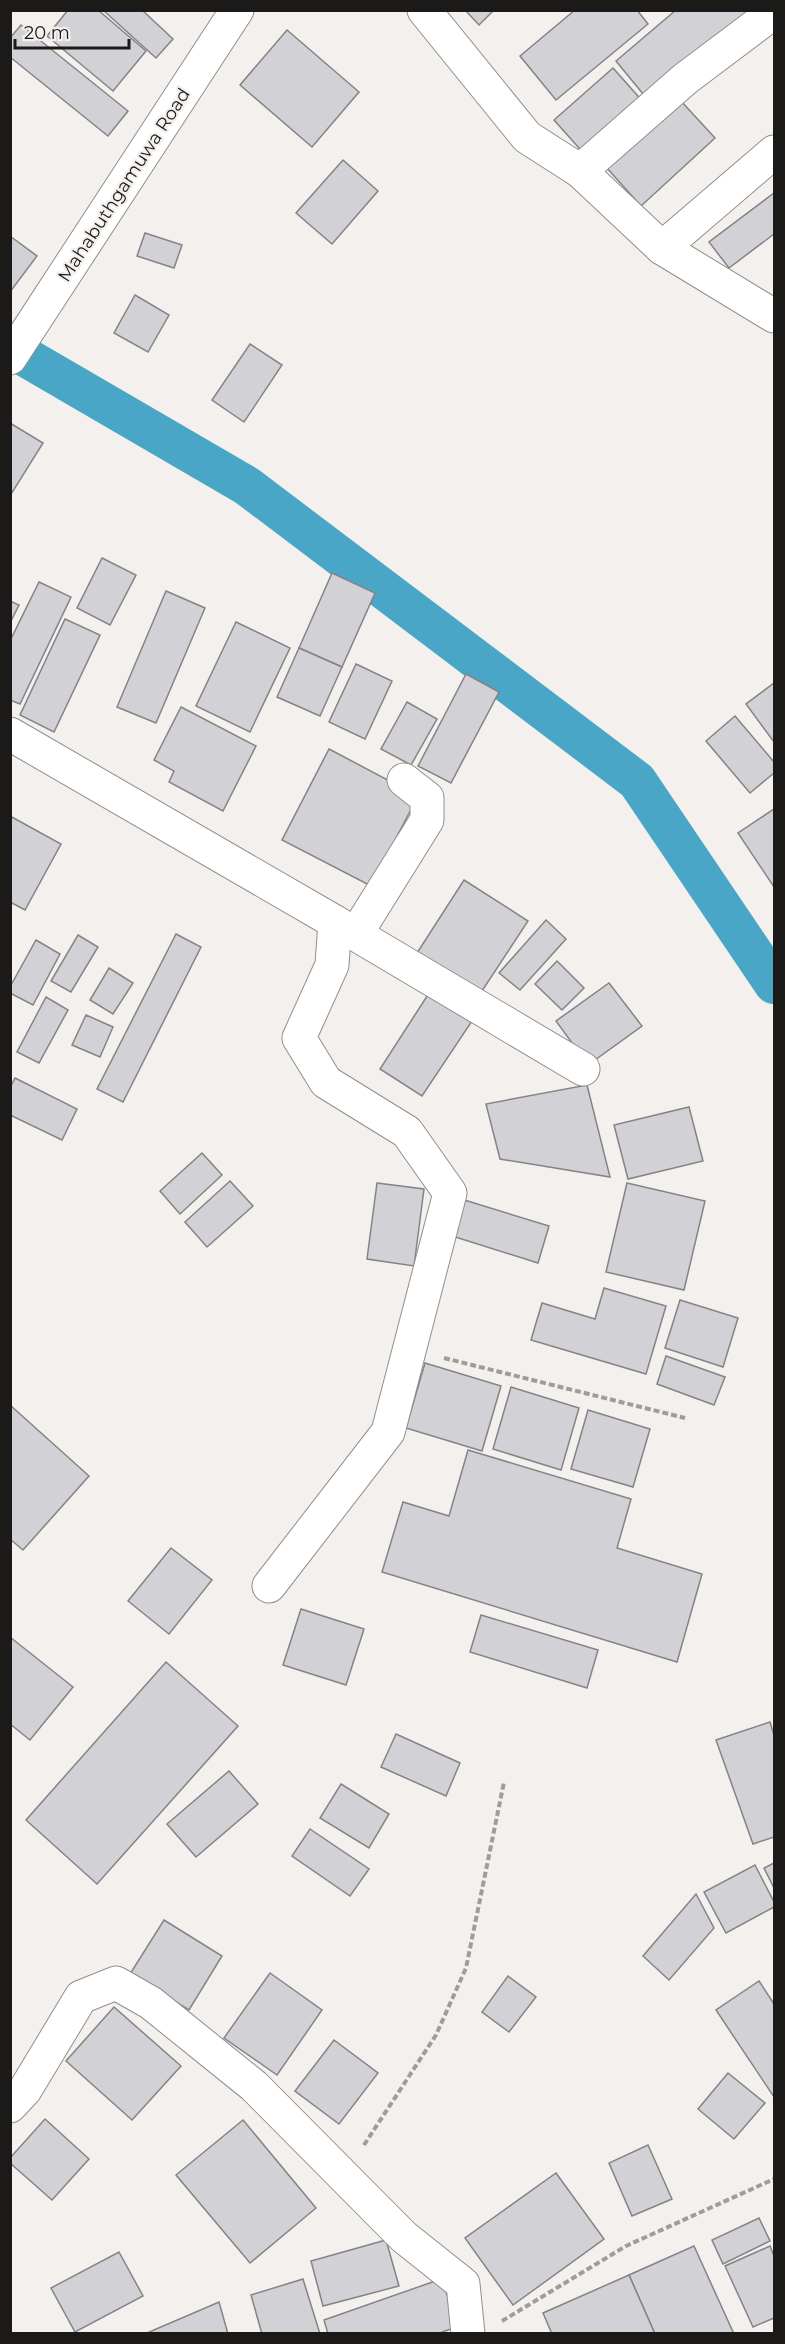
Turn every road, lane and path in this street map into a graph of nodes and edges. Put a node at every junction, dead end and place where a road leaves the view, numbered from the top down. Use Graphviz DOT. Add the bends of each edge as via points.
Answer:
graph roads {
  1 [pos="237,10"];
  2 [pos="424,10"];
  3 [pos="774,12"];
  4 [pos="774,152"];
  5 [pos="580,171"];
  6 [pos="662,248"];
  7 [pos="774,316"];
  8 [pos="10,358"];
  9 [pos="10,735"];
  10 [pos="404,780"];
  11 [pos="345,928"];
  12 [pos="583,1069"];
  13 [pos="408,1349"];
  14 [pos="685,1418"];
  15 [pos="269,1586"];
  16 [pos="504,1782"];
  17 [pos="10,2106"];
  18 [pos="343,2176"];
  19 [pos="774,2179"];
  20 [pos="480,2330"];
  1 -- 8 [label="street, Mahabuthgamuwa Road"];
  2 -- 5 [label="street" via="527,137"];
  3 -- 5 [label="street" via="685,79"];
  4 -- 6 [label="street"];
  5 -- 6 [label="street"];
  6 -- 7 [label="street"];
  9 -- 11 [label="street"];
  10 -- 11 [label="street" via="428,798 427,820"];
  11 -- 12 [label="street"];
  11 -- 13 [label="street" via="299,1038 326,1082 407,1132 450,1193"];
  13 -- 14 [label="path"];
  13 -- 15 [label="street" via="388,1432"];
  16 -- 18 [label="path" via="466,1968 436,2035"];
  17 -- 18 [label="street" via="26,2090 81,1997 116,1983 151,2004 254,2086"];
  18 -- 20 [label="street" via="404,2237 463,2284"];
  19 -- 20 [label="path" via="626,2246"];
}
